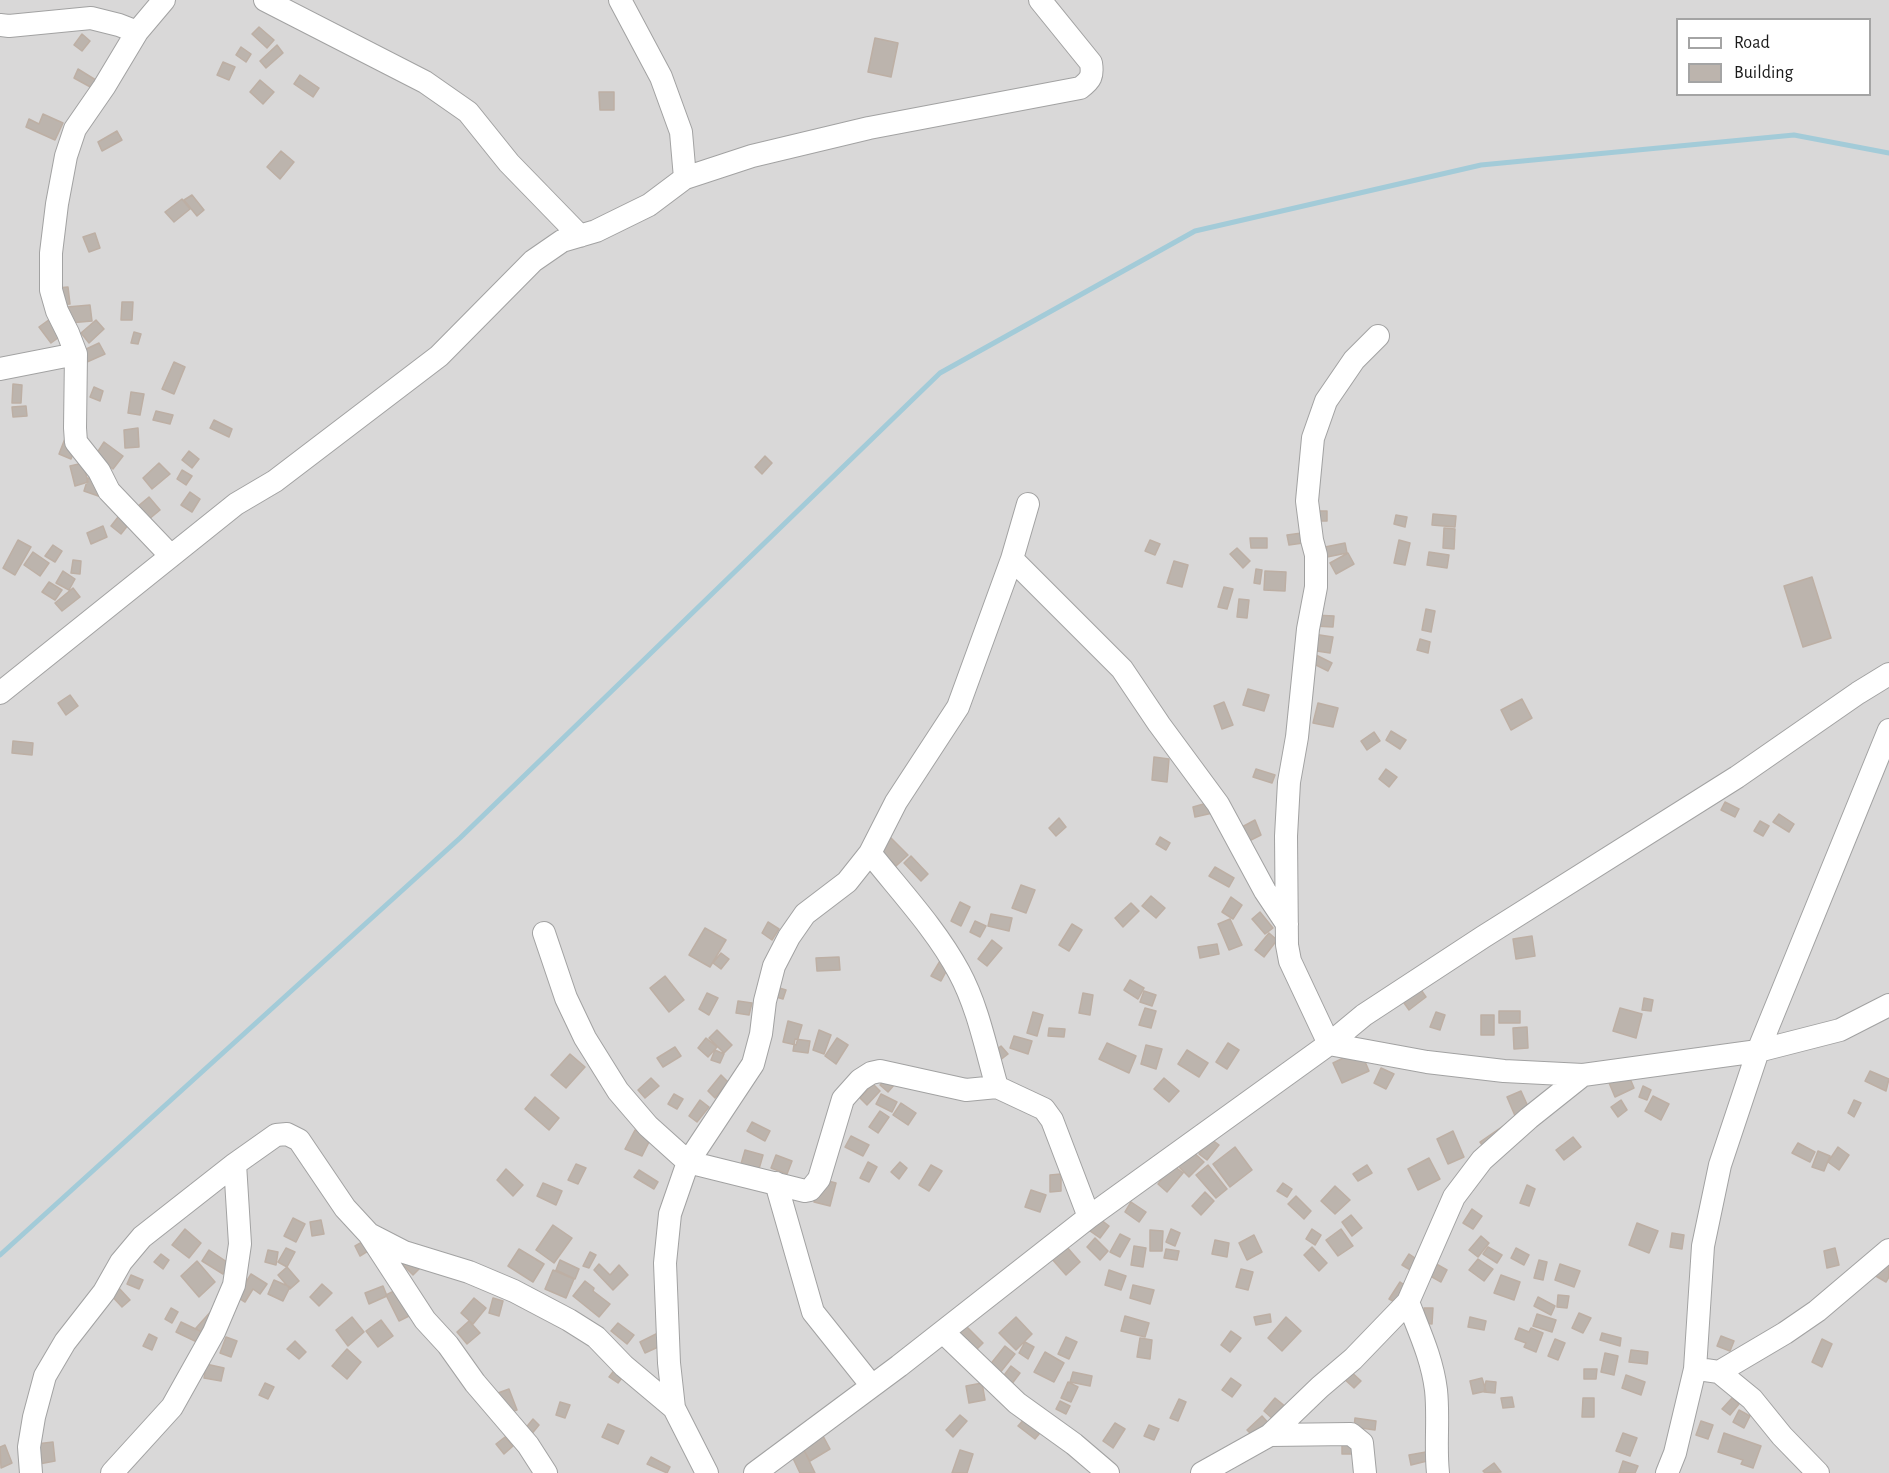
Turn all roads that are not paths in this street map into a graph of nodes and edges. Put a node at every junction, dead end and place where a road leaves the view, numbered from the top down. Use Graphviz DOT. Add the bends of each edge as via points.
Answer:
graph roads {
  1 [pos="164,0"];
  2 [pos="265,0"];
  3 [pos="620,0"];
  4 [pos="1040,0"];
  5 [pos="0,25"];
  6 [pos="136,32"];
  7 [pos="684,178"];
  8 [pos="580,236"];
  9 [pos="1378,336"];
  10 [pos="76,354"];
  11 [pos="0,369"];
  12 [pos="1028,504"];
  13 [pos="171,556"];
  14 [pos="1012,560"];
  15 [pos="1889,674"];
  16 [pos="0,693"];
  17 [pos="1889,729"];
  18 [pos="870,853"];
  19 [pos="1287,924"];
  20 [pos="544,933"];
  21 [pos="1889,1005"];
  22 [pos="1329,1044"];
  23 [pos="1758,1051"];
  24 [pos="1583,1075"];
  25 [pos="997,1087"];
  26 [pos="688,1162"];
  27 [pos="235,1164"];
  28 [pos="776,1183"];
  29 [pos="1089,1217"];
  30 [pos="369,1234"];
  31 [pos="1889,1250"];
  32 [pos="1407,1302"];
  33 [pos="943,1332"];
  34 [pos="1695,1369"];
  35 [pos="1719,1372"];
  36 [pos="872,1386"];
  37 [pos="674,1408"];
  38 [pos="1270,1435"];
  39 [pos="32,1473"];
  40 [pos="112,1473"];
  41 [pos="546,1473"];
  42 [pos="707,1473"];
  43 [pos="755,1473"];
  44 [pos="1108,1473"];
  45 [pos="1202,1473"];
  46 [pos="1365,1473"];
  47 [pos="1438,1473"];
  48 [pos="1667,1473"];
  49 [pos="1818,1473"];
  1 -- 6 [label="street"];
  2 -- 8 [label="street" via="425,82 468,112 509,163"];
  3 -- 7 [label="street" via="662,77 681,132"];
  4 -- 7 [label="street" via="1091,63 1090,81 1080,88 869,128 752,156"];
  5 -- 6 [label="street" via="91,18"];
  6 -- 10 [label="street" via="75,129 66,156 51,253 51,290"];
  7 -- 8 [label="street" via="649,205"];
  8 -- 13 [label="street" via="562,241 533,261 439,356"];
  9 -- 19 [label="street" via="1354,360 1326,401 1313,438 1307,501 1316,555 1316,587 1289,782"];
  10 -- 11 [label="street"];
  10 -- 13 [label="street" via="76,442 110,491"];
  12 -- 14 [label="street"];
  13 -- 16 [label="street"];
  14 -- 18 [label="street" via="958,707 896,802"];
  14 -- 19 [label="street" via="1122,669 1218,804"];
  15 -- 22 [label="street" via="1737,777 1364,1015"];
  17 -- 23 [label="street"];
  18 -- 25 [label="street" via="960,972"];
  18 -- 26 [label="street" via="847,882 805,914 789,937 774,966 753,1064"];
  19 -- 22 [label="street" via="1290,961"];
  20 -- 26 [label="street" via="566,998 613,1083 648,1126"];
  21 -- 23 [label="street" via="1840,1030"];
  22 -- 24 [label="street" via="1427,1062"];
  22 -- 29 [label="street"];
  23 -- 24 [label="street"];
  23 -- 34 [label="street" via="1720,1165 1703,1246"];
  24 -- 32 [label="street" via="1482,1160 1454,1197"];
  25 -- 28 [label="street" via="966,1090 880,1071 871,1073 843,1099 819,1179 810,1190"];
  25 -- 29 [label="street" via="1044,1109 1052,1120"];
  26 -- 28 [label="street"];
  26 -- 37 [label="street" via="670,1214 665,1263"];
  27 -- 30 [label="street" via="276,1135 287,1134 299,1140 345,1208"];
  27 -- 39 [label="street" via="142,1237 65,1342 45,1376 34,1417 29,1447"];
  27 -- 40 [label="street" via="240,1244 234,1285 214,1332 172,1407"];
  28 -- 36 [label="street" via="813,1312"];
  29 -- 33 [label="street"];
  30 -- 37 [label="street" via="404,1252 514,1291 569,1320 596,1337"];
  30 -- 41 [label="street" via="425,1320 528,1445"];
  31 -- 35 [label="street" via="1817,1311"];
  32 -- 38 [label="street" via="1353,1359"];
  32 -- 47 [label="street" via="1420,1330 1436,1388"];
  33 -- 36 [label="street"];
  33 -- 44 [label="street" via="1017,1403"];
  34 -- 35 [label="street"];
  34 -- 48 [label="street"];
  35 -- 49 [label="street" via="1752,1399"];
  36 -- 43 [label="street"];
  37 -- 42 [label="street"];
  38 -- 45 [label="street"];
  38 -- 46 [label="street" via="1351,1434 1362,1443"];
}
